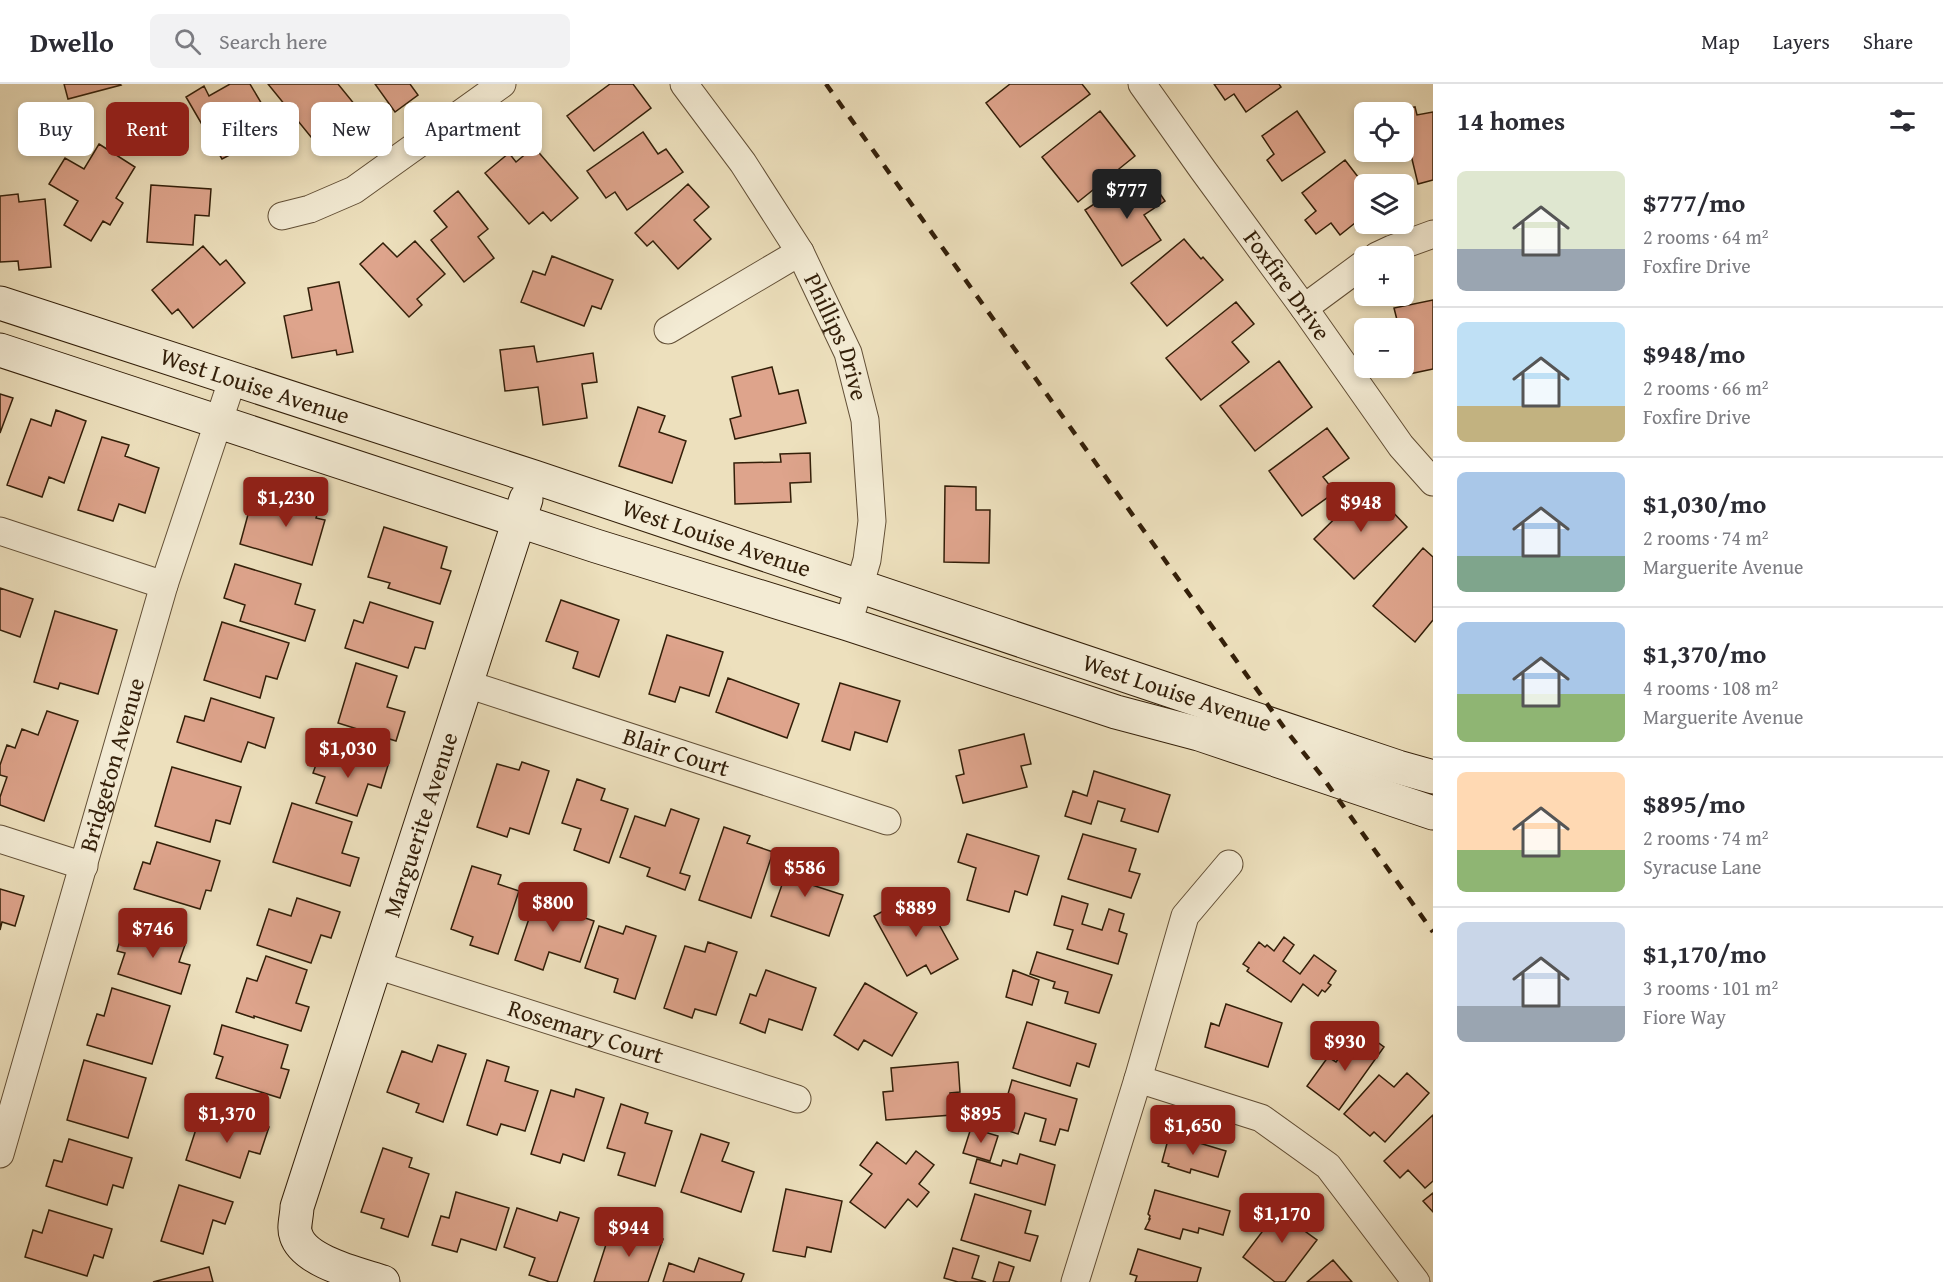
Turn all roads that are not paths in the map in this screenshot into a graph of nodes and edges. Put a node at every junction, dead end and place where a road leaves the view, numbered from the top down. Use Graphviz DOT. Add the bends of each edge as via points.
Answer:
graph roads {
  1 [pos="501,84"];
  2 [pos="684,84"];
  3 [pos="1142,84"];
  4 [pos="282,216"];
  5 [pos="1433,234"];
  6 [pos="1400,246"];
  7 [pos="800,252"];
  8 [pos="1354,271"];
  9 [pos="0,303"];
  10 [pos="1305,308"];
  11 [pos="668,330"];
  12 [pos="0,350"];
  13 [pos="233,378"];
  14 [pos="220,423"];
  15 [pos="534,477"];
  16 [pos="1433,482"];
  17 [pos="519,520"];
  18 [pos="0,531"];
  19 [pos="165,585"];
  20 [pos="860,586"];
  21 [pos="848,624"];
  22 [pos="467,684"];
  23 [pos="1433,777"];
  24 [pos="1433,813"];
  25 [pos="886,821"];
  26 [pos="0,839"];
  27 [pos="1229,864"];
  28 [pos="84,866"];
  29 [pos="376,965"];
  30 [pos="1138,1079"];
  31 [pos="797,1099"];
  32 [pos="0,1151"];
  33 [pos="383,1282"];
  34 [pos="1075,1282"];
  35 [pos="1416,1282"];
  1 -- 4 [label="street" via="354,190"];
  2 -- 7 [label="street, Phillips Drive" via="743,164"];
  3 -- 10 [label="street, Foxfire Drive"];
  5 -- 6 [label="street"];
  7 -- 11 [label="street"];
  7 -- 20 [label="street, Phillips Drive" via="848,353 865,420 872,521"];
  8 -- 10 [label="street"];
  9 -- 13 [label="main road, West Louise Avenue"];
  10 -- 16 [label="street, Foxfire Drive" via="1401,447"];
  12 -- 14 [label="main road, West Louise Avenue"];
  13 -- 14 [label="street, Bridgeton Avenue"];
  13 -- 15 [label="main road, West Louise Avenue"];
  14 -- 17 [label="main road, West Louise Avenue"];
  14 -- 19 [label="street, Bridgeton Avenue"];
  15 -- 17 [label="main road, Marguerite Avenue"];
  15 -- 20 [label="main road, West Louise Avenue"];
  17 -- 21 [label="main road, West Louise Avenue"];
  17 -- 22 [label="main road, Marguerite Avenue"];
  18 -- 19 [label="street"];
  19 -- 28 [label="street, Bridgeton Avenue"];
  20 -- 21 [label="street, Phillips Drive"];
  20 -- 23 [label="main road, West Louise Avenue"];
  21 -- 24 [label="main road, West Louise Avenue" via="1116,712 1199,734"];
  22 -- 25 [label="street, Blair Court"];
  22 -- 29 [label="main road, Marguerite Avenue"];
  26 -- 28 [label="street"];
  27 -- 30 [label="street" via="1185,916"];
  28 -- 32 [label="street, Bridgeton Avenue"];
  29 -- 31 [label="street, Rosemary Court"];
  29 -- 33 [label="main road, Marguerite Avenue" via="297,1207 295,1234 306,1251 335,1266"];
  30 -- 34 [label="street"];
  30 -- 35 [label="street" via="1261,1118 1328,1166"];
}
